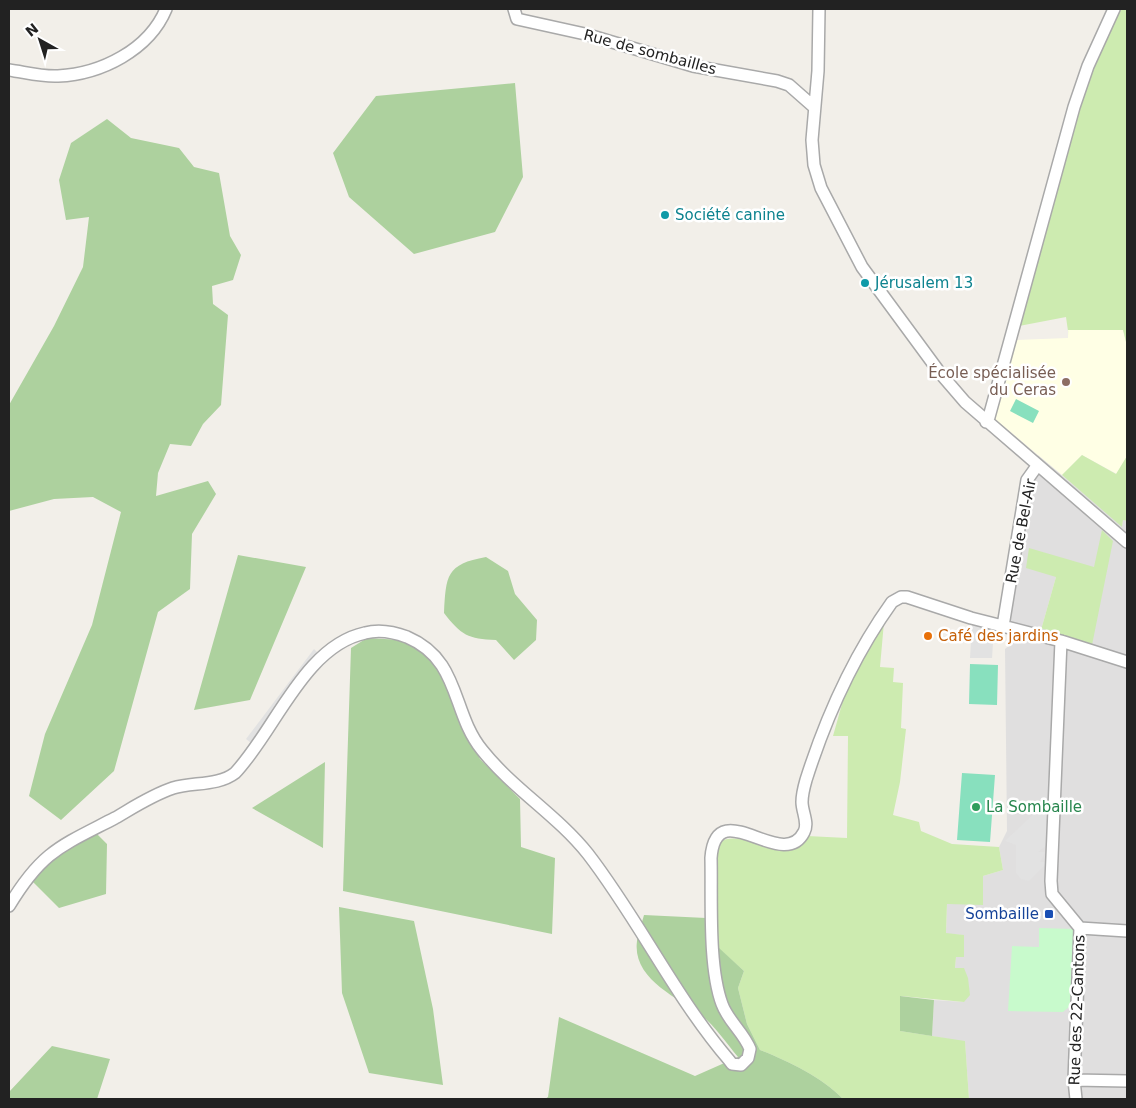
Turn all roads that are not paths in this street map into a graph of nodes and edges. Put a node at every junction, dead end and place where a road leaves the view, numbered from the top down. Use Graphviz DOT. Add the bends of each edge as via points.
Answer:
graph roads {
  1 [pos="166,9"];
  2 [pos="514,9"];
  3 [pos="819,9"];
  4 [pos="1114,9"];
  5 [pos="9,70"];
  6 [pos="814,107"];
  7 [pos="986,422"];
  8 [pos="1037,466"];
  9 [pos="1127,542"];
  10 [pos="1003,626"];
  11 [pos="1061,641"];
  12 [pos="1127,662"];
  13 [pos="9,906"];
  14 [pos="1080,928"];
  15 [pos="1127,931"];
  16 [pos="1074,1080"];
  17 [pos="1127,1082"];
  18 [pos="1076,1099"];
  1 -- 5 [label="street" via="152,35 132,51 84,73 56,77"];
  2 -- 6 [label="street, Rue de sombailles" via="517,19 585,34 693,66 789,85"];
  3 -- 6 [label="street"];
  4 -- 7 [label="street" via="1088,66 1074,107 1016,324"];
  6 -- 7 [label="street" via="814,165 821,188 847,241 866,273 940,373"];
  7 -- 8 [label="street"];
  8 -- 9 [label="street, Rue de Bel-Air"];
  8 -- 10 [label="street, Rue de Bel-Air" via="1027,480"];
  10 -- 11 [label="street"];
  10 -- 13 [label="street" via="907,597 896,598 845,681 806,782 802,802 806,827 802,836 782,844 733,830 716,838 711,858 715,972 722,1003 750,1049 748,1058 741,1065 732,1064 698,1020 578,842 480,748 440,662 424,645 401,635 365,632 343,641 306,676 235,773 222,780 166,790 67,842 38,864"];
  11 -- 12 [label="street"];
  11 -- 14 [label="street, Rue des 22-Cantons" via="1051,881 1052,894"];
  14 -- 15 [label="street"];
  14 -- 16 [label="street, Rue des 22-Cantons"];
  16 -- 17 [label="street"];
  16 -- 18 [label="street, Rue des 22-Cantons"];
}
